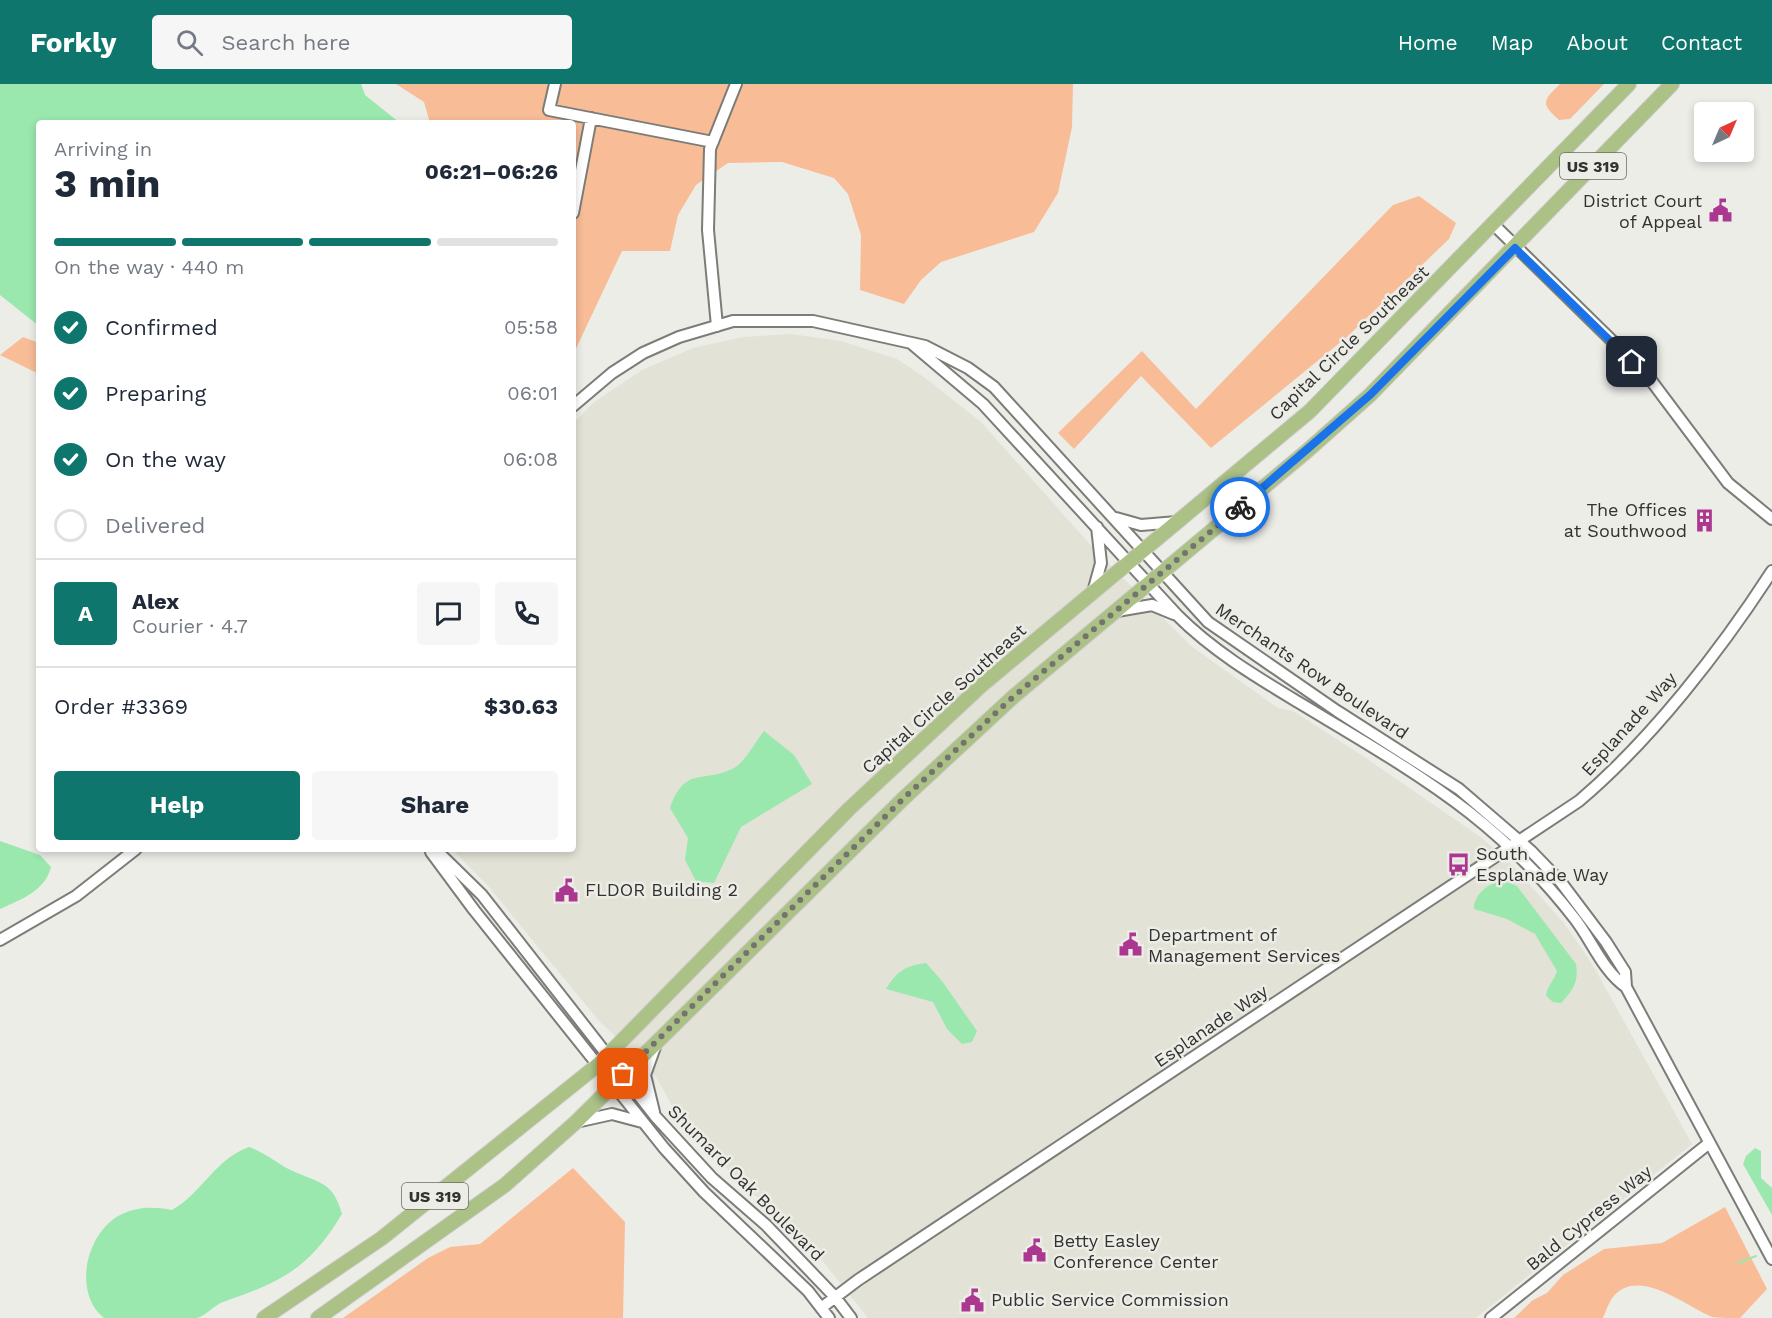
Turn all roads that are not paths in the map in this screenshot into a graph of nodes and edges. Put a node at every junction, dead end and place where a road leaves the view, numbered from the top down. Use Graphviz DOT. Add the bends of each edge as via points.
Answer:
graph roads {
  1 [pos="555,84"];
  2 [pos="736,84"];
  3 [pos="1629,84"];
  4 [pos="1672,84"];
  5 [pos="591,118"];
  6 [pos="713,142"];
  7 [pos="576,197"];
  8 [pos="1492,224"];
  9 [pos="1515,248"];
  10 [pos="717,326"];
  11 [pos="912,344"];
  12 [pos="576,403"];
  13 [pos="1115,518"];
  14 [pos="1772,519"];
  15 [pos="1177,522"];
  16 [pos="1097,526"];
  17 [pos="1143,550"];
  18 [pos="1129,562"];
  19 [pos="1772,571"];
  20 [pos="1162,572"];
  21 [pos="1149,584"];
  22 [pos="1093,592"];
  23 [pos="1117,611"];
  24 [pos="1177,615"];
  25 [pos="1300,686"];
  26 [pos="1292,699"];
  27 [pos="1520,840"];
  28 [pos="1509,847"];
  29 [pos="132,852"];
  30 [pos="431,852"];
  31 [pos="438,852"];
  32 [pos="0,940"];
  33 [pos="1626,987"];
  34 [pos="658,1042"];
  35 [pos="604,1060"];
  36 [pos="618,1079"];
  37 [pos="655,1116"];
  38 [pos="576,1122"];
  39 [pos="642,1122"];
  40 [pos="1708,1144"];
  41 [pos="766,1225"];
  42 [pos="754,1240"];
  43 [pos="1772,1259"];
  44 [pos="835,1297"];
  45 [pos="821,1308"];
  46 [pos="264,1318"];
  47 [pos="318,1318"];
  48 [pos="829,1318"];
  49 [pos="851,1318"];
  50 [pos="1491,1318"];
  1 -- 5 [label="street" via="549,110"];
  2 -- 6 [label="street"];
  3 -- 8 [label="main road, Capital Circle Southeast / US 319"];
  4 -- 9 [label="main road, US 319"];
  5 -- 6 [label="street"];
  5 -- 7 [label="street"];
  6 -- 10 [label="street" via="708,230"];
  8 -- 9 [label="street"];
  8 -- 15 [label="main road, Capital Circle Southeast / US 319" via="1310,411"];
  9 -- 14 [label="street" via="1647,375 1728,483"];
  9 -- 20 [label="main road, US 319" via="1370,395"];
  10 -- 11 [label="street, Merchants Row Boulevard" via="733,321 813,321"];
  10 -- 12 [label="street, Merchants Row Boulevard" via="678,337 644,353 612,373"];
  11 -- 13 [label="street, Merchants Row Boulevard" via="943,354 994,387"];
  11 -- 16 [label="street, Merchants Row Boulevard" via="983,405"];
  13 -- 15 [label="street" via="1141,525"];
  13 -- 17 [label="street, Merchants Row Boulevard"];
  15 -- 17 [label="main road, Capital Circle Southeast / US 319"];
  16 -- 18 [label="street, Merchants Row Boulevard"];
  16 -- 22 [label="street" via="1101,563"];
  17 -- 18 [label="main road, Capital Circle Southeast / US 319"];
  17 -- 20 [label="street, Merchants Row Boulevard"];
  18 -- 21 [label="street, Merchants Row Boulevard"];
  18 -- 22 [label="main road, Capital Circle Southeast / US 319"];
  19 -- 27 [label="street, Esplanade Way" via="1662,717 1619,764 1579,801"];
  20 -- 21 [label="main road, US 319"];
  20 -- 25 [label="street, Merchants Row Boulevard" via="1208,622"];
  21 -- 23 [label="main road, US 319"];
  21 -- 24 [label="street, Merchants Row Boulevard"];
  22 -- 35 [label="main road, Capital Circle Southeast / US 319" via="982,685 857,801"];
  23 -- 24 [label="street" via="1152,604"];
  23 -- 34 [label="main road, US 319" via="1013,697 904,798"];
  24 -- 26 [label="street, Merchants Row Boulevard" via="1208,644"];
  25 -- 26 [label="street"];
  25 -- 27 [label="street, Merchants Row Boulevard" via="1459,789"];
  26 -- 28 [label="street, Merchants Row Boulevard" via="1431,786"];
  27 -- 28 [label="street, Esplanade Way"];
  27 -- 33 [label="street, Merchants Row Boulevard" via="1587,914 1625,972"];
  28 -- 33 [label="street, Merchants Row Boulevard" via="1575,919 1614,979"];
  28 -- 44 [label="street, Esplanade Way"];
  29 -- 32 [label="street" via="76,896"];
  30 -- 35 [label="street, Shumard Oak Boulevard" via="474,910"];
  31 -- 35 [label="street, Shumard Oak Boulevard" via="482,895"];
  33 -- 40 [label="street, Merchants Row Boulevard"];
  34 -- 36 [label="main road, US 319"];
  34 -- 37 [label="street" via="645,1075"];
  35 -- 36 [label="street, Shumard Oak Boulevard"];
  35 -- 46 [label="main road, Capital Circle Southeast / US 319" via="382,1238"];
  36 -- 37 [label="street, Shumard Oak Boulevard"];
  36 -- 38 [label="main road, US 319"];
  36 -- 39 [label="street, Shumard Oak Boulevard"];
  37 -- 41 [label="street, Shumard Oak Boulevard" via="712,1178"];
  38 -- 39 [label="street" via="612,1114"];
  38 -- 47 [label="main road, US 319" via="505,1185"];
  39 -- 42 [label="street, Shumard Oak Boulevard" via="704,1192"];
  40 -- 43 [label="street, Merchants Row Boulevard"];
  40 -- 50 [label="street, Bald Cypress Way"];
  41 -- 42 [label="street"];
  41 -- 44 [label="street, Shumard Oak Boulevard"];
  42 -- 45 [label="street, Shumard Oak Boulevard"];
  44 -- 45 [label="street, Esplanade Way"];
  44 -- 49 [label="street, Shumard Oak Boulevard"];
  45 -- 48 [label="street, Shumard Oak Boulevard"];
}
